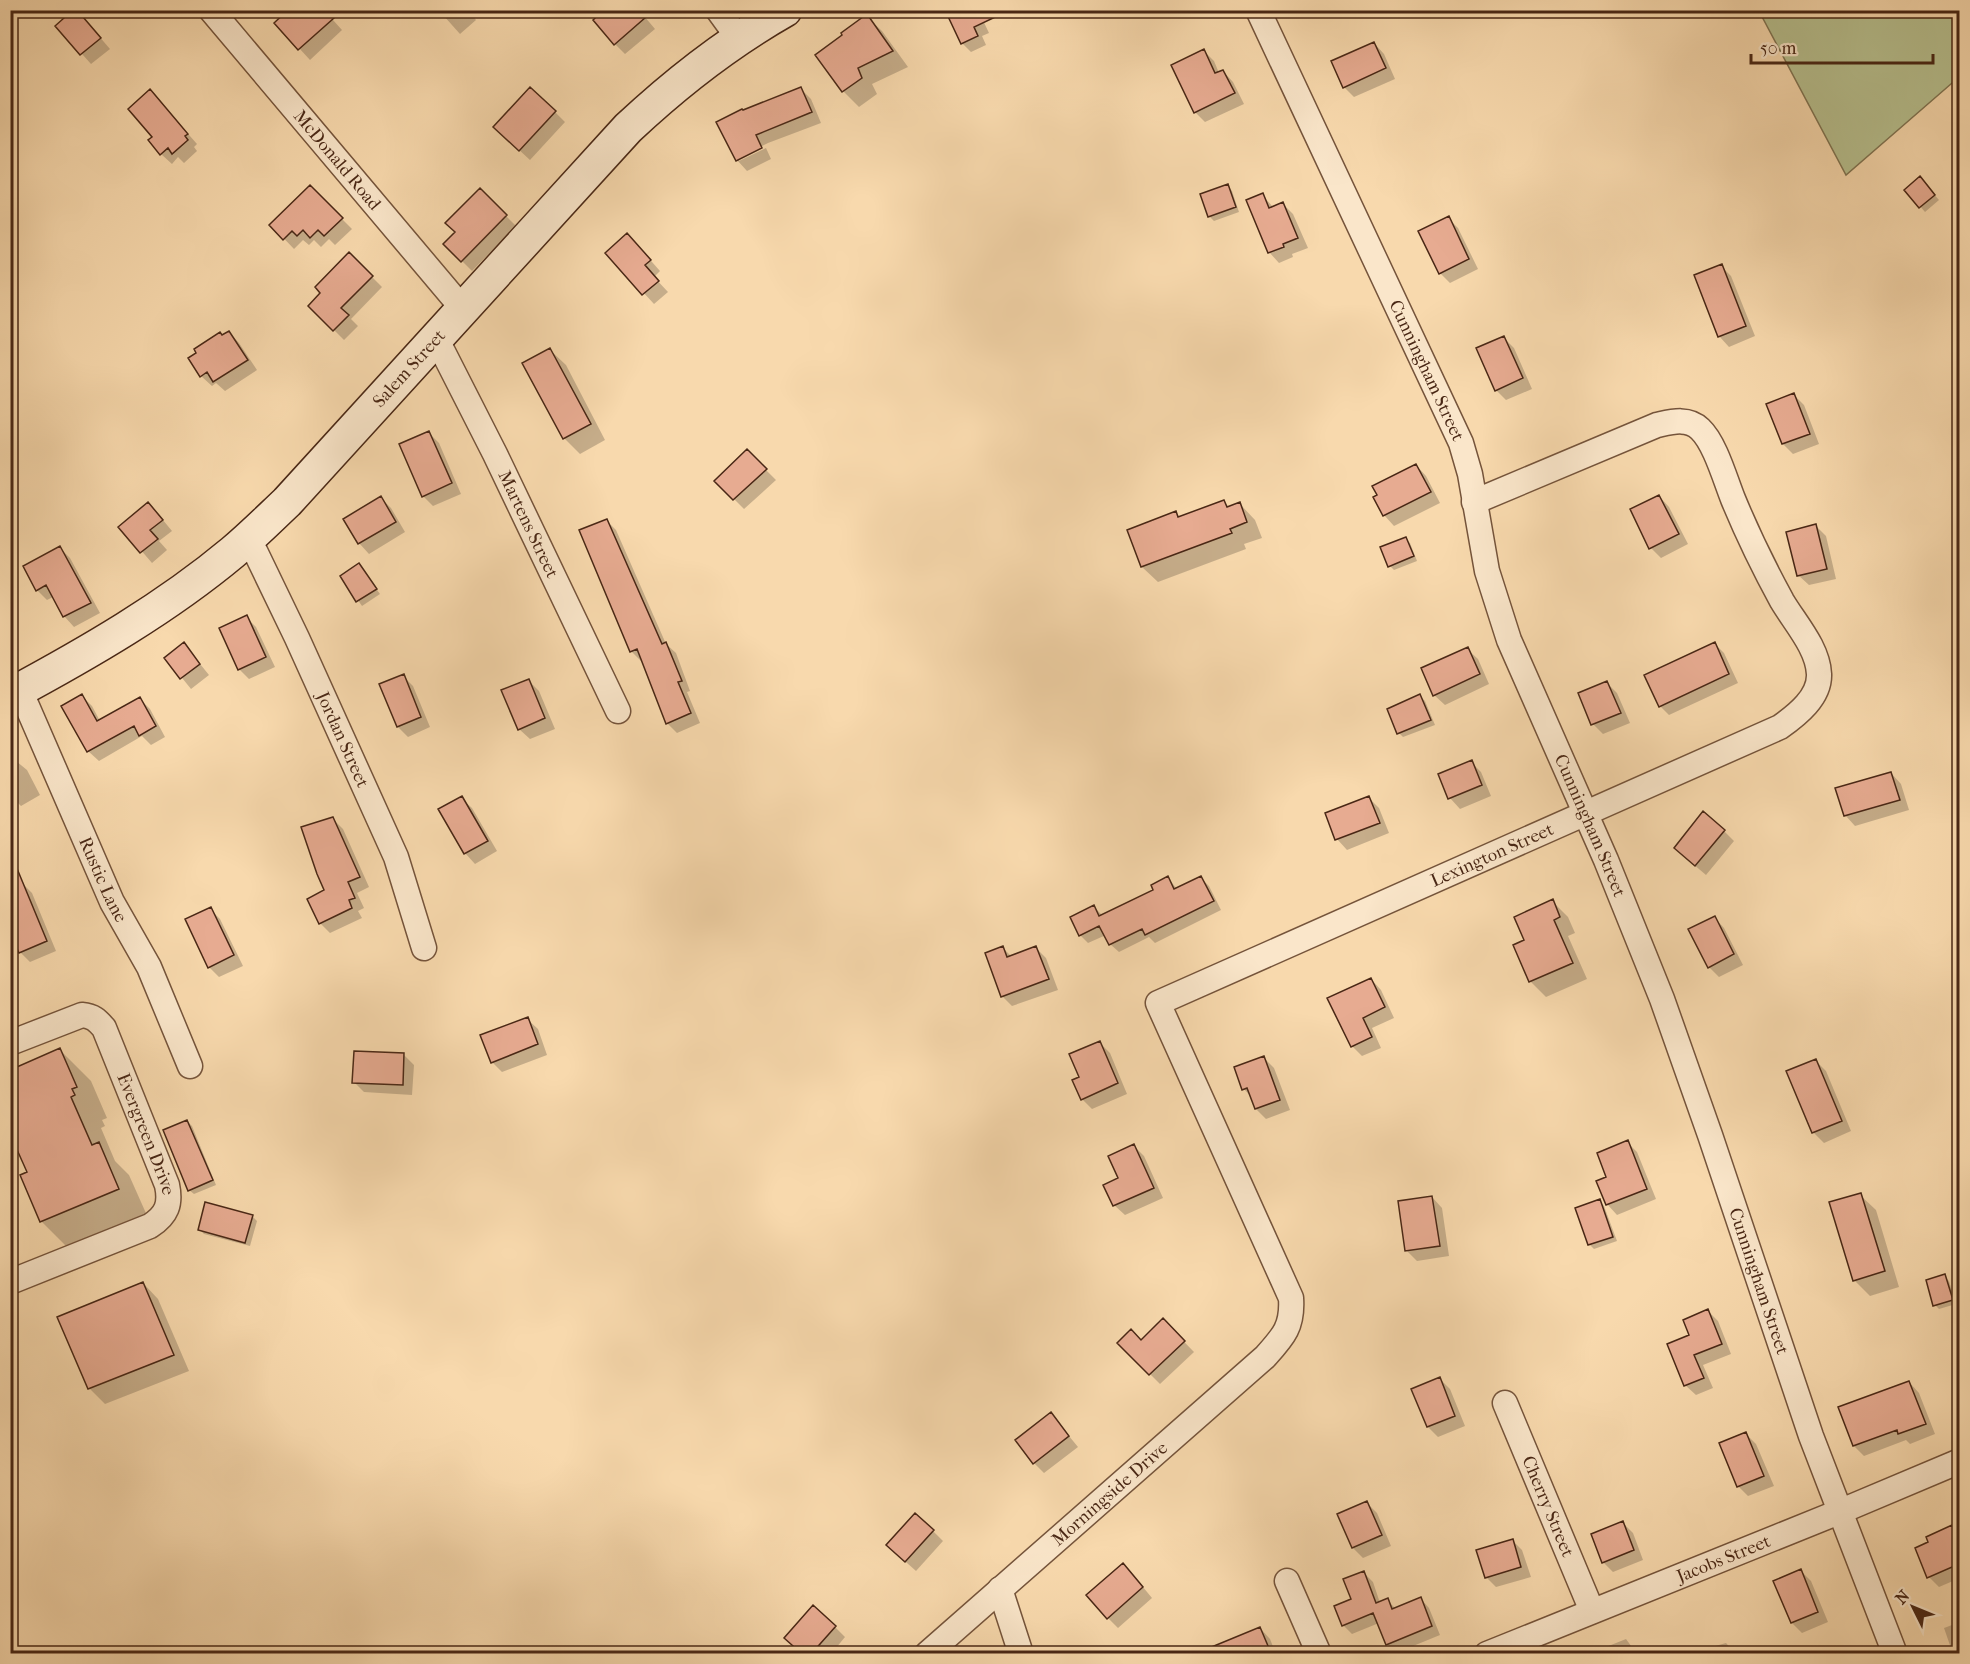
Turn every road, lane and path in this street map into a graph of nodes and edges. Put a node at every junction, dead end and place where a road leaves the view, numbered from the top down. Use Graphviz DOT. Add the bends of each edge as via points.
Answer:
graph roads {
  1 [pos="211,10"];
  2 [pos="718,10"];
  3 [pos="785,10"];
  4 [pos="1257,10"];
  5 [pos="739,39"];
  6 [pos="463,309"];
  7 [pos="436,338"];
  8 [pos="1474,502"];
  9 [pos="248,539"];
  10 [pos="15,693"];
  11 [pos="618,711"];
  12 [pos="1585,812"];
  13 [pos="424,948"];
  14 [pos="10,1043"];
  15 [pos="190,1066"];
  16 [pos="10,1282"];
  17 [pos="1287,1331"];
  18 [pos="1505,1403"];
  19 [pos="1959,1461"];
  20 [pos="1839,1512"];
  21 [pos="1287,1581"];
  22 [pos="1000,1589"];
  23 [pos="1592,1611"];
  24 [pos="927,1653"];
  25 [pos="1021,1653"];
  26 [pos="1319,1653"];
  27 [pos="1487,1653"];
  28 [pos="1894,1653"];
  1 -- 6 [label="street, McDonald Road"];
  2 -- 5 [label="street"];
  3 -- 5 [label="street, Salem Street"];
  4 -- 8 [label="street, Cunningham Street" via="1453,423 1466,459"];
  5 -- 6 [label="street, Salem Street" via="682,80 628,128"];
  6 -- 7 [label="street, Salem Street"];
  7 -- 9 [label="street, Salem Street"];
  7 -- 11 [label="street, Martens Street"];
  8 -- 12 [label="street, Cunningham Street" via="1487,571 1509,640"];
  8 -- 12 [label="street, Lexington Street" via="1657,425 1688,422 1700,428 1709,442 1749,535 1813,653 1819,675 1812,697 1780,727"];
  9 -- 10 [label="street, Salem Street" via="173,597"];
  9 -- 13 [label="street, Jordan Street" via="396,857"];
  10 -- 15 [label="street, Rustic Lane" via="112,902 149,967"];
  12 -- 17 [label="street, Lexington Street" via="1158,1003 1291,1299"];
  12 -- 20 [label="street, Cunningham Street" via="1688,1069"];
  14 -- 16 [label="street, Evergreen Drive" via="82,1014 97,1019 104,1028 170,1198 161,1219 150,1226"];
  17 -- 22 [label="street, Morningside Drive" via="1265,1357"];
  18 -- 23 [label="street, Cherry Street"];
  19 -- 20 [label="street, Jacobs Street"];
  20 -- 23 [label="street, Jacobs Street"];
  20 -- 28 [label="street, Cunningham Street"];
  21 -- 26 [label="street"];
  22 -- 24 [label="street, Morningside Drive"];
  22 -- 25 [label="street"];
  23 -- 27 [label="street, Jacobs Street"];
}
